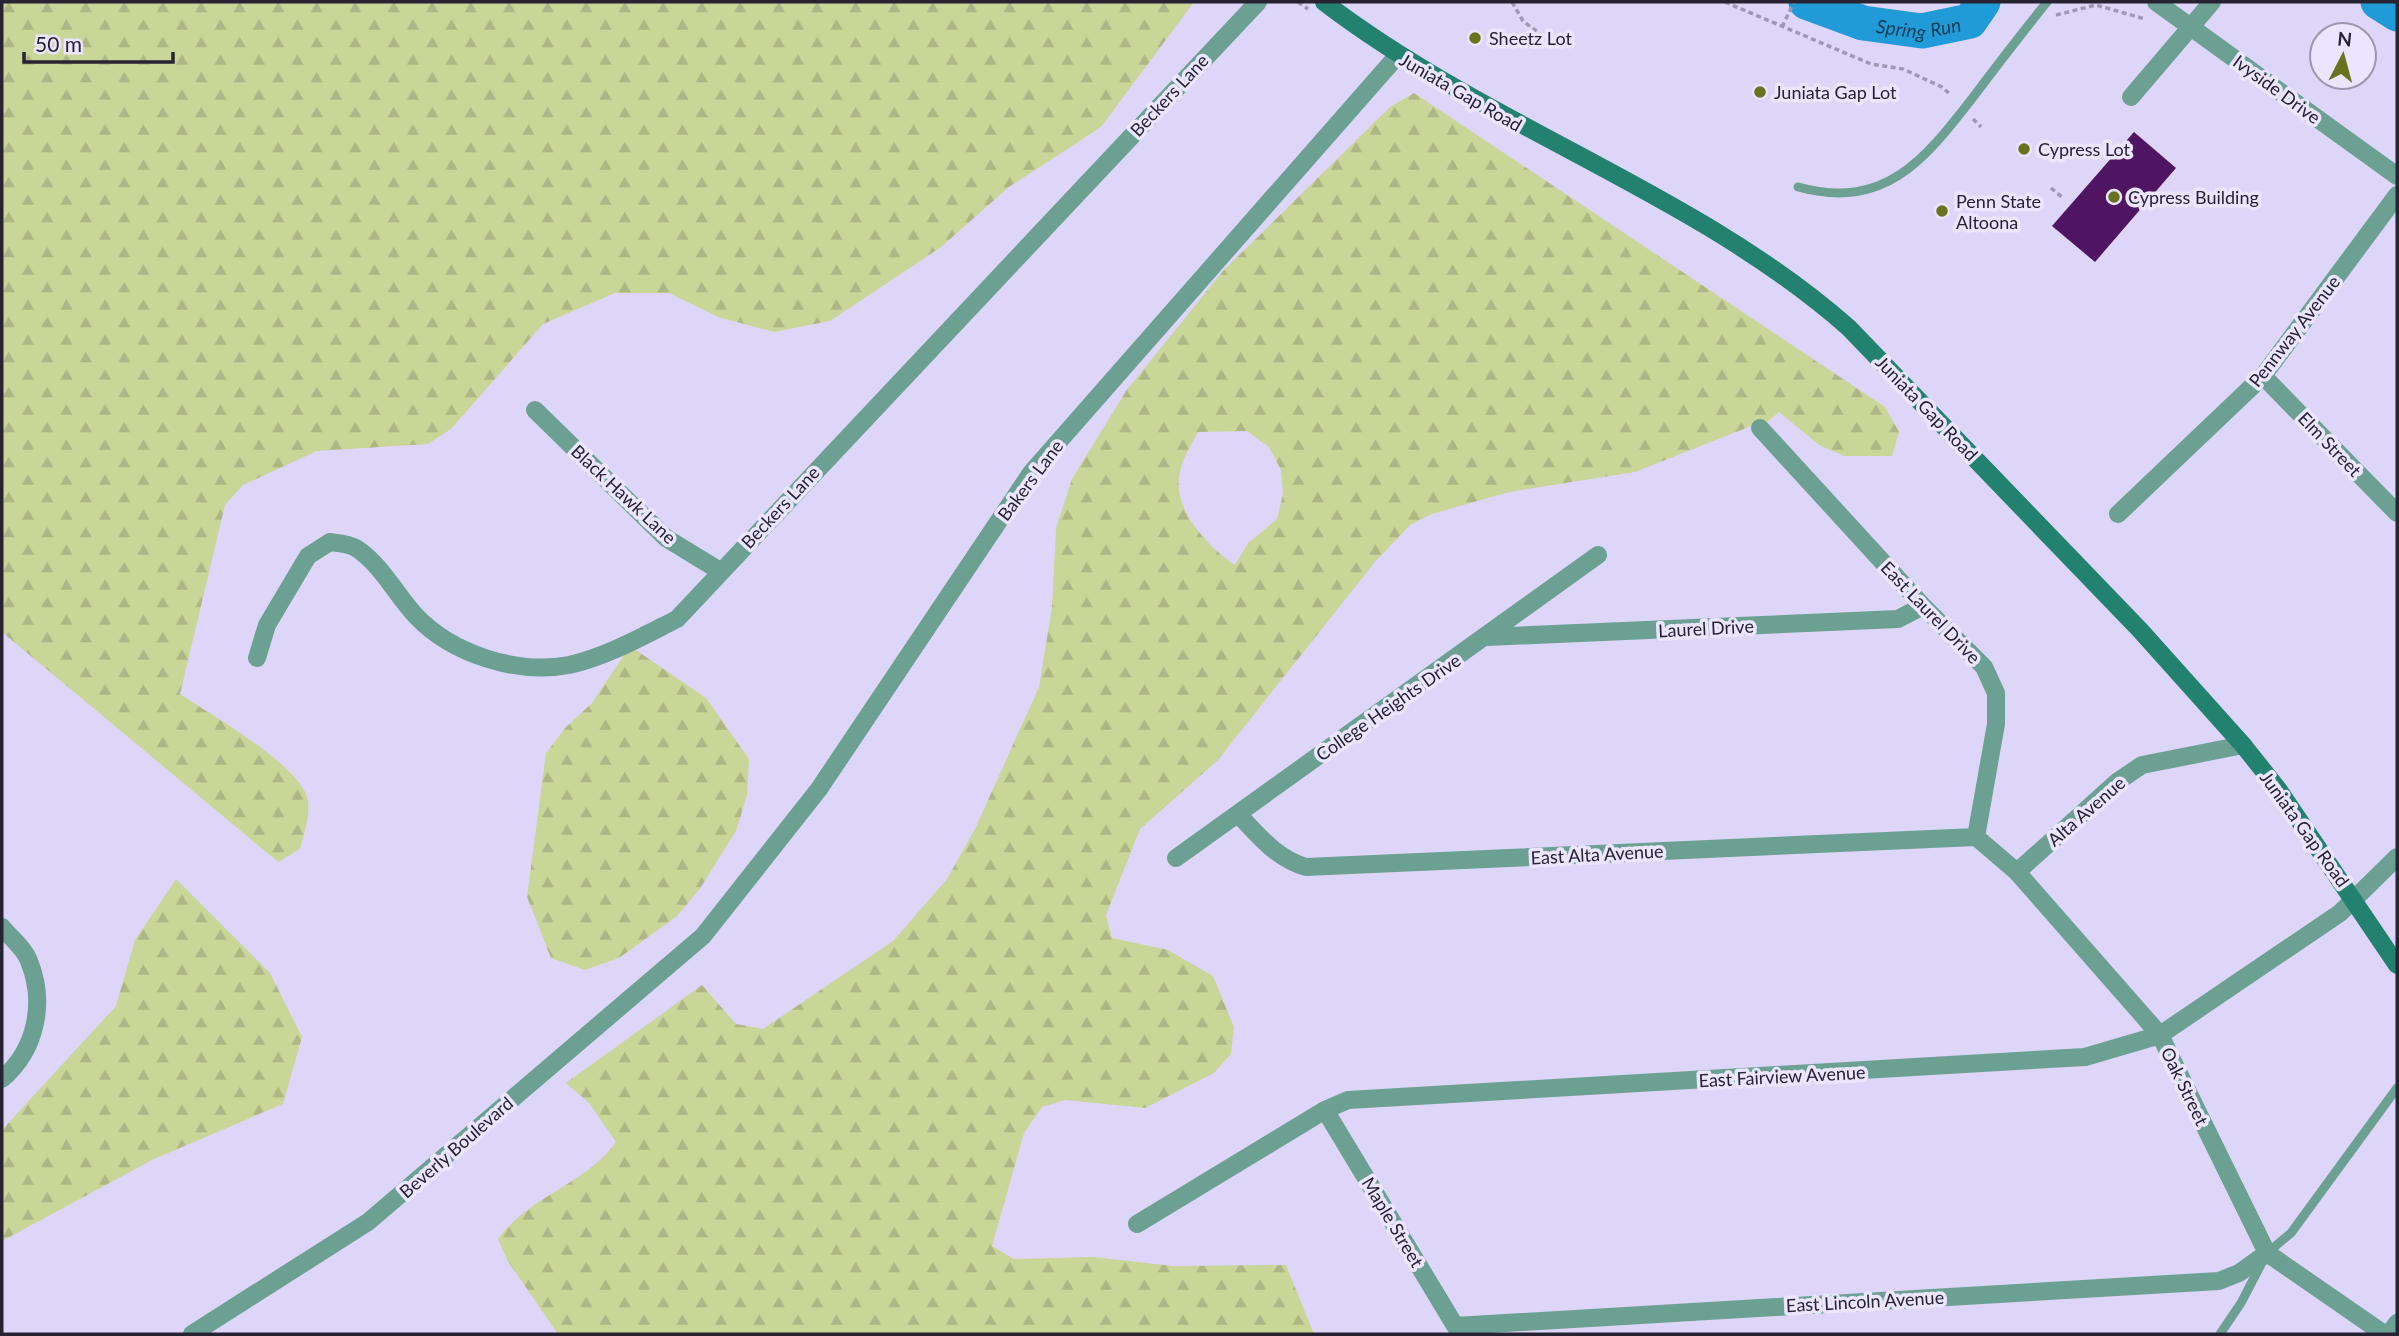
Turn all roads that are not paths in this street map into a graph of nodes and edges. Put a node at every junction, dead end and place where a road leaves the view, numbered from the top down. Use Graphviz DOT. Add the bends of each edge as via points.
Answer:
graph roads {
  1 [pos="1258,2"];
  2 [pos="1324,2"];
  3 [pos="2047,2"];
  4 [pos="2157,2"];
  5 [pos="2212,2"];
  6 [pos="2193,28"];
  7 [pos="1398,55"];
  8 [pos="2131,97"];
  9 [pos="2397,176"];
  10 [pos="1798,187"];
  11 [pos="2397,195"];
  12 [pos="2263,376"];
  13 [pos="535,410"];
  14 [pos="1760,428"];
  15 [pos="2397,513"];
  16 [pos="2118,514"];
  17 [pos="1598,555"];
  18 [pos="720,571"];
  19 [pos="1923,606"];
  20 [pos="1487,637"];
  21 [pos="257,658"];
  22 [pos="2243,745"];
  23 [pos="1238,814"];
  24 [pos="1976,837"];
  25 [pos="2397,857"];
  26 [pos="1176,858"];
  27 [pos="2017,872"];
  28 [pos="2355,899"];
  29 [pos="2,927"];
  30 [pos="703,936"];
  31 [pos="2397,965"];
  32 [pos="2160,1035"];
  33 [pos="2,1079"];
  34 [pos="2397,1088"];
  35 [pos="1325,1110"];
  36 [pos="1137,1224"];
  37 [pos="2266,1253"];
  38 [pos="2397,1323"];
  39 [pos="1458,1330"];
  40 [pos="191,1334"];
  41 [pos="2220,1334"];
  42 [pos="2384,1334"];
  43 [pos="2389,1334"];
  1 -- 18 [label="street, Beckers Lane"];
  2 -- 7 [label="main road, Juniata Gap Road"];
  3 -- 10 [label="lane" via="1937,144 1916,164 1890,181 1846,194"];
  4 -- 6 [label="street, Ivyside Drive"];
  5 -- 6 [label="street"];
  6 -- 8 [label="street"];
  6 -- 9 [label="street, Ivyside Drive"];
  7 -- 22 [label="main road, Juniata Gap Road" via="1751,251 1807,292 1889,367"];
  7 -- 30 [label="street, Bakers Lane" via="1031,473 819,789"];
  11 -- 12 [label="street, Pennway Avenue"];
  12 -- 15 [label="street, Elm Street"];
  12 -- 16 [label="street, Pennway Avenue"];
  13 -- 18 [label="street, Black Hawk Lane" via="666,538"];
  14 -- 19 [label="street, East Laurel Drive"];
  17 -- 20 [label="street, College Heights Drive"];
  18 -- 21 [label="street, Beckers Lane" via="677,619 633,641 568,665 524,665 481,660 449,642 417,617 355,547 330,542 308,556 267,625"];
  19 -- 20 [label="street, Laurel Drive" via="1898,619"];
  19 -- 24 [label="street, East Laurel Drive" via="1984,667 1996,692 1996,724"];
  20 -- 23 [label="street, College Heights Drive"];
  22 -- 27 [label="street, Alta Avenue" via="2142,765"];
  22 -- 28 [label="main road, Juniata Gap Road"];
  23 -- 24 [label="street, East Alta Avenue" via="1273,851 1306,867"];
  23 -- 26 [label="street, College Heights Drive"];
  24 -- 27 [label="street, Oak Street"];
  25 -- 28 [label="street, East Fairview Avenue"];
  27 -- 32 [label="street, Oak Street"];
  28 -- 31 [label="main road, Juniata Gap Road"];
  28 -- 32 [label="street, East Fairview Avenue"];
  29 -- 33 [label="street" via="29,959 36,992 35,1032 17,1066"];
  30 -- 40 [label="street, Beverly Boulevard" via="368,1222"];
  32 -- 35 [label="street, East Fairview Avenue" via="2085,1057 2044,1062 1361,1099"];
  32 -- 37 [label="street, Oak Street"];
  34 -- 37 [label="lane" via="2291,1233"];
  35 -- 36 [label="street, East Fairview Avenue"];
  35 -- 39 [label="street, Maple Street"];
  37 -- 39 [label="street, East Lincoln Avenue" via="2219,1281"];
  37 -- 41 [label="lane"];
  37 -- 42 [label="street, Oak Street"];
  38 -- 43 [label="street"];
}
